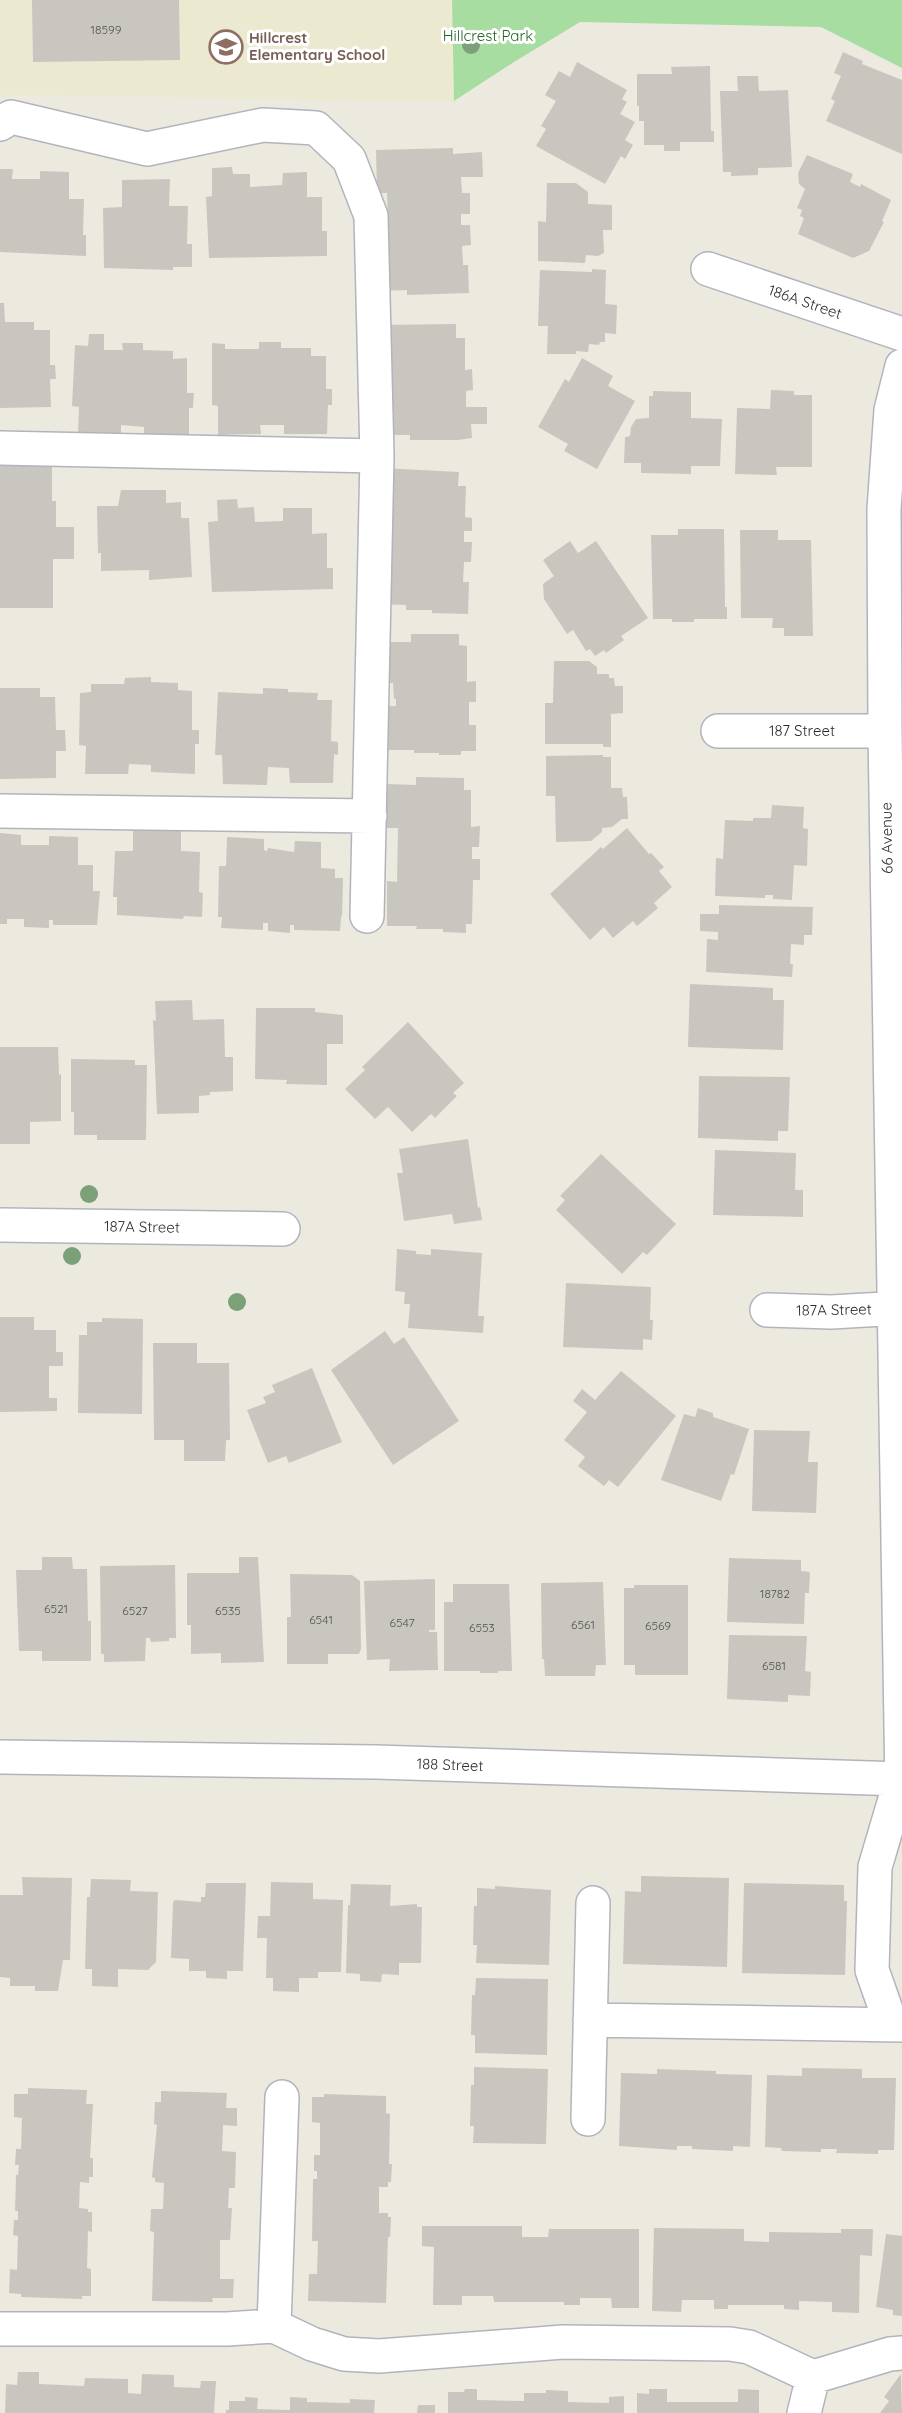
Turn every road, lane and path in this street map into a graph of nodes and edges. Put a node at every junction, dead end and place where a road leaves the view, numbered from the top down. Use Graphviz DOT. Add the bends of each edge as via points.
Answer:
graph roads {
  1 [pos="0,124"];
  2 [pos="708,269"];
  3 [pos="902,334"];
  4 [pos="902,366"];
  5 [pos="0,448"];
  6 [pos="377,456"];
  7 [pos="893,670"];
  8 [pos="718,730"];
  9 [pos="885,730"];
  10 [pos="0,811"];
  11 [pos="370,816"];
  12 [pos="367,916"];
  13 [pos="896,961"];
  14 [pos="0,1225"];
  15 [pos="283,1229"];
  16 [pos="899,1308"];
  17 [pos="767,1310"];
  18 [pos="0,1757"];
  19 [pos="902,1781"];
  20 [pos="593,1903"];
  21 [pos="902,1991"];
  22 [pos="590,2020"];
  23 [pos="896,2025"];
  24 [pos="282,2097"];
  25 [pos="588,2119"];
  26 [pos="274,2326"];
  27 [pos="0,2329"];
  28 [pos="902,2353"];
  29 [pos="813,2377"];
  30 [pos="804,2413"];
  1 -- 6 [label="street" via="11,117 147,149 263,125 316,128 349,159 371,216"];
  2 -- 3 [label="street, 186A Street"];
  4 -- 7 [label="street, 66 Avenue" via="891,410 884,509"];
  5 -- 6 [label="street"];
  6 -- 11 [label="street"];
  7 -- 9 [label="street, 66 Avenue"];
  8 -- 9 [label="street, 187 Street"];
  9 -- 13 [label="street, 66 Avenue"];
  10 -- 11 [label="street"];
  11 -- 12 [label="street"];
  13 -- 16 [label="street, 66 Avenue"];
  14 -- 15 [label="street, 187A Street"];
  16 -- 17 [label="street, 187A Street"];
  16 -- 19 [label="street, 66 Avenue"];
  18 -- 19 [label="street, 188 Street" via="376,1762"];
  19 -- 23 [label="street, 66 Avenue" via="875,1867 872,1970"];
  20 -- 22 [label="street"];
  21 -- 23 [label="street"];
  22 -- 23 [label="street"];
  22 -- 25 [label="street"];
  24 -- 26 [label="street"];
  26 -- 27 [label="street"];
  26 -- 29 [label="street" via="344,2354 379,2356 563,2342 730,2344 749,2347"];
  28 -- 29 [label="street"];
  29 -- 30 [label="street"];
}
